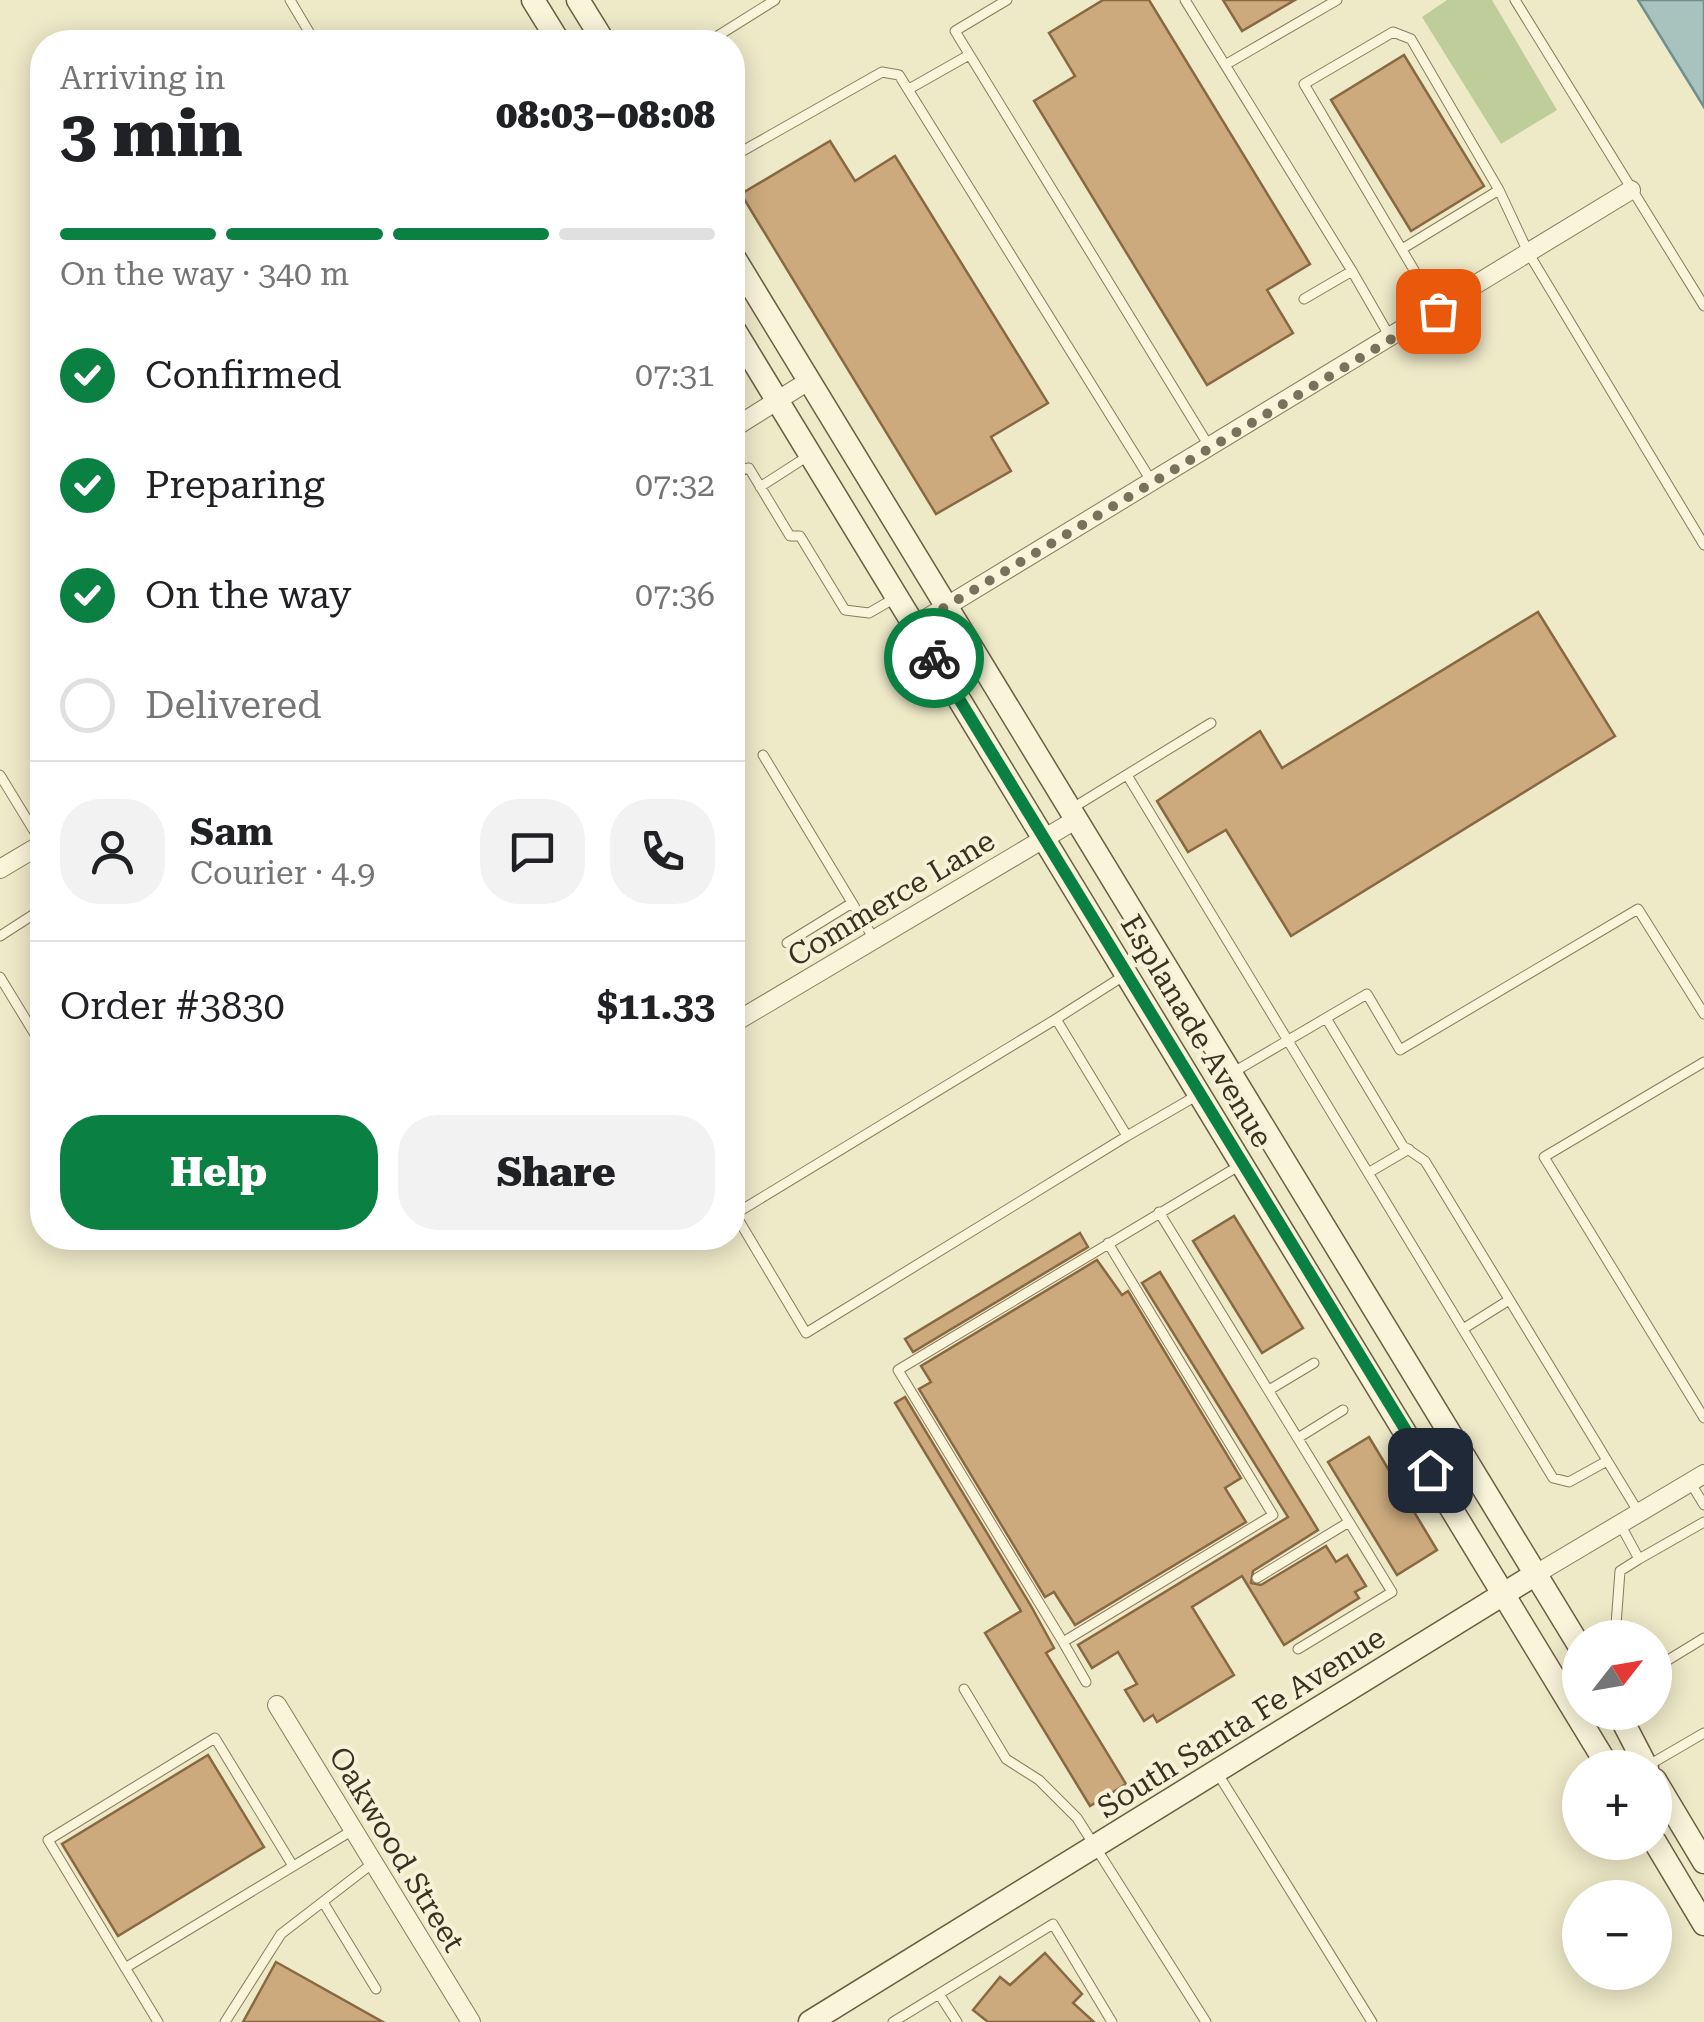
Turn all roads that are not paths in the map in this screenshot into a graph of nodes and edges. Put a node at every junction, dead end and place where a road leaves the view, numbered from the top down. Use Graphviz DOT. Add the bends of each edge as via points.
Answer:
graph roads {
  1 [pos="290,0"];
  2 [pos="534,0"];
  3 [pos="578,0"];
  4 [pos="776,0"];
  5 [pos="1007,0"];
  6 [pos="1185,0"];
  7 [pos="1338,0"];
  8 [pos="1515,0"];
  9 [pos="308,30"];
  10 [pos="552,30"];
  11 [pos="597,30"];
  12 [pos="727,30"];
  13 [pos="969,55"];
  14 [pos="1225,65"];
  15 [pos="909,89"];
  16 [pos="745,150"];
  17 [pos="1499,190"];
  18 [pos="1631,190"];
  19 [pos="1402,248"];
  20 [pos="1529,254"];
  21 [pos="1352,272"];
  22 [pos="745,275"];
  23 [pos="1304,299"];
  24 [pos="1704,306"];
  25 [pos="1438,311"];
  26 [pos="1391,339"];
  27 [pos="745,347"];
  28 [pos="810,380"];
  29 [pos="778,401"];
  30 [pos="745,420"];
  31 [pos="1210,447"];
  32 [pos="811,454"];
  33 [pos="745,469"];
  34 [pos="1152,482"];
  35 [pos="760,487"];
  36 [pos="1704,545"];
  37 [pos="896,597"];
  38 [pos="947,604"];
  39 [pos="914,626"];
  40 [pos="1211,723"];
  41 [pos="763,756"];
  42 [pos="0,775"];
  43 [pos="1127,775"];
  44 [pos="1074,814"];
  45 [pos="30,824"];
  46 [pos="1045,838"];
  47 [pos="30,851"];
  48 [pos="0,869"];
  49 [pos="852,903"];
  50 [pos="30,917"];
  51 [pos="0,936"];
  52 [pos="874,939"];
  53 [pos="787,943"];
  54 [pos="1128,974"];
  55 [pos="0,977"];
  56 [pos="1704,1014"];
  57 [pos="745,1016"];
  58 [pos="1326,1018"];
  59 [pos="1056,1019"];
  60 [pos="30,1026"];
  61 [pos="1288,1040"];
  62 [pos="1704,1062"];
  63 [pos="1232,1073"];
  64 [pos="1200,1094"];
  65 [pos="1127,1136"];
  66 [pos="1409,1148"];
  67 [pos="1243,1163"];
  68 [pos="1368,1173"];
  69 [pos="745,1208"];
  70 [pos="1159,1212"];
  71 [pos="745,1231"];
  72 [pos="1108,1243"];
  73 [pos="1338,1248"];
  74 [pos="1306,1266"];
  75 [pos="1509,1300"];
  76 [pos="1462,1329"];
  77 [pos="1314,1363"];
  78 [pos="1269,1390"];
  79 [pos="1342,1410"];
  80 [pos="1704,1418"];
  81 [pos="1298,1438"];
  82 [pos="1607,1461"];
  83 [pos="1697,1478"];
  84 [pos="1704,1505"];
  85 [pos="1639,1513"];
  86 [pos="1349,1522"];
  87 [pos="1704,1522"];
  88 [pos="1620,1524"];
  89 [pos="1639,1559"];
  90 [pos="1536,1574"];
  91 [pos="1257,1578"];
  92 [pos="1505,1595"];
  93 [pos="1564,1620"];
  94 [pos="1616,1620"];
  95 [pos="1704,1638"];
  96 [pos="1064,1642"];
  97 [pos="1298,1649"];
  98 [pos="1672,1658"];
  99 [pos="1086,1682"];
  100 [pos="964,1689"];
  101 [pos="277,1705"];
  102 [pos="1704,1732"];
  103 [pos="1599,1750"];
  104 [pos="1672,1755"];
  105 [pos="1217,1772"];
  106 [pos="1672,1808"];
  107 [pos="353,1830"];
  108 [pos="1096,1846"];
  109 [pos="1666,1860"];
  110 [pos="374,1862"];
  111 [pos="1704,1862"];
  112 [pos="293,1866"];
  113 [pos="323,1902"];
  114 [pos="1704,1924"];
  115 [pos="125,1968"];
  116 [pos="376,1989"];
  117 [pos="940,1994"];
  118 [pos="158,2022"];
  119 [pos="224,2022"];
  120 [pos="471,2022"];
  121 [pos="810,2022"];
  122 [pos="893,2022"];
  123 [pos="957,2022"];
  124 [pos="1112,2022"];
  125 [pos="1206,2022"];
  126 [pos="1372,2022"];
  1 -- 9 [label="lane"];
  2 -- 10 [label="main road"];
  3 -- 11 [label="main road"];
  4 -- 12 [label="lane"];
  5 -- 13 [label="lane" via="955,31"];
  6 -- 14 [label="lane"];
  7 -- 14 [label="lane"];
  8 -- 18 [label="lane"];
  13 -- 15 [label="lane"];
  13 -- 31 [label="lane"];
  14 -- 21 [label="lane"];
  15 -- 16 [label="lane" via="899,75 882,72"];
  15 -- 34 [label="lane"];
  17 -- 19 [label="lane"];
  17 -- 19 [label="lane" via="1404,35 1394,32 1304,84"];
  17 -- 20 [label="lane"];
  18 -- 20 [label="street"];
  18 -- 24 [label="lane"];
  19 -- 25 [label="lane"];
  20 -- 25 [label="street"];
  20 -- 36 [label="lane"];
  21 -- 23 [label="lane"];
  21 -- 26 [label="lane"];
  22 -- 28 [label="main road, Esplanade Avenue"];
  25 -- 26 [label="street"];
  26 -- 31 [label="street"];
  27 -- 29 [label="main road, Esplanade Avenue"];
  28 -- 29 [label="street"];
  28 -- 38 [label="main road, Esplanade Avenue"];
  29 -- 30 [label="street"];
  29 -- 32 [label="main road, Esplanade Avenue"];
  31 -- 34 [label="street"];
  32 -- 35 [label="lane"];
  32 -- 37 [label="main road, Esplanade Avenue"];
  33 -- 35 [label="lane"];
  34 -- 38 [label="street"];
  35 -- 37 [label="lane" via="790,536 800,536 845,610 869,614"];
  37 -- 39 [label="main road, Esplanade Avenue"];
  38 -- 39 [label="street"];
  38 -- 44 [label="main road, Esplanade Avenue"];
  39 -- 46 [label="main road, Esplanade Avenue"];
  40 -- 43 [label="lane"];
  41 -- 49 [label="lane"];
  42 -- 45 [label="lane"];
  43 -- 44 [label="lane"];
  43 -- 61 [label="lane"];
  44 -- 46 [label="street, Commerce Lane"];
  44 -- 63 [label="main road, Esplanade Avenue"];
  46 -- 52 [label="street, Commerce Lane"];
  46 -- 54 [label="main road, Esplanade Avenue"];
  47 -- 48 [label="street"];
  49 -- 52 [label="lane"];
  49 -- 53 [label="lane"];
  50 -- 51 [label="lane"];
  52 -- 57 [label="street, Commerce Lane"];
  54 -- 59 [label="lane"];
  54 -- 64 [label="main road, Esplanade Avenue"];
  55 -- 60 [label="lane"];
  56 -- 58 [label="lane" via="1638,909 1400,1050 1367,994"];
  58 -- 61 [label="lane"];
  58 -- 66 [label="lane"];
  59 -- 65 [label="lane"];
  59 -- 69 [label="lane"];
  61 -- 63 [label="lane"];
  61 -- 68 [label="lane"];
  62 -- 80 [label="lane" via="1544,1156"];
  63 -- 64 [label="main road"];
  63 -- 73 [label="main road, Esplanade Avenue"];
  64 -- 65 [label="lane"];
  64 -- 67 [label="main road, Esplanade Avenue"];
  65 -- 71 [label="lane" via="806,1332"];
  66 -- 68 [label="lane"];
  66 -- 75 [label="lane"];
  67 -- 70 [label="lane"];
  67 -- 74 [label="main road, Esplanade Avenue"];
  68 -- 76 [label="lane"];
  70 -- 72 [label="lane"];
  70 -- 78 [label="lane"];
  72 -- 96 [label="lane" via="1273,1515"];
  72 -- 96 [label="lane" via="898,1370"];
  73 -- 74 [label="main road"];
  73 -- 90 [label="main road, Esplanade Avenue"];
  74 -- 92 [label="main road, Esplanade Avenue"];
  75 -- 76 [label="lane"];
  75 -- 82 [label="lane"];
  76 -- 82 [label="lane" via="1553,1478 1569,1482"];
  77 -- 78 [label="lane"];
  78 -- 81 [label="lane"];
  79 -- 81 [label="lane"];
  81 -- 86 [label="lane"];
  82 -- 85 [label="lane"];
  83 -- 84 [label="lane"];
  83 -- 85 [label="street, South Santa Fe Avenue"];
  85 -- 88 [label="street, South Santa Fe Avenue"];
  86 -- 91 [label="lane"];
  86 -- 97 [label="lane" via="1392,1592"];
  87 -- 89 [label="lane"];
  88 -- 89 [label="lane"];
  88 -- 90 [label="street, South Santa Fe Avenue"];
  89 -- 94 [label="lane" via="1620,1571"];
  90 -- 92 [label="main road, South Santa Fe Avenue"];
  90 -- 93 [label="main road, Esplanade Avenue"];
  92 -- 103 [label="main road, Esplanade Avenue"];
  92 -- 105 [label="main road, South Santa Fe Avenue"];
  95 -- 98 [label="lane"];
  96 -- 99 [label="lane"];
  100 -- 108 [label="lane" via="1006,1758 1052,1792"];
  101 -- 107 [label="street, Oakwood Street"];
  102 -- 104 [label="lane"];
  105 -- 108 [label="main road, South Santa Fe Avenue"];
  105 -- 126 [label="lane"];
  106 -- 111 [label="main road"];
  107 -- 110 [label="street, Oakwood Street"];
  107 -- 112 [label="lane"];
  108 -- 121 [label="main road, South Santa Fe Avenue"];
  108 -- 125 [label="lane"];
  109 -- 114 [label="main road"];
  110 -- 113 [label="lane"];
  110 -- 120 [label="street, Oakwood Street"];
  112 -- 115 [label="lane"];
  112 -- 115 [label="lane" via="215,1738 48,1840"];
  113 -- 116 [label="lane"];
  113 -- 119 [label="lane" via="280,1934"];
  115 -- 118 [label="lane"];
  117 -- 122 [label="lane"];
  117 -- 123 [label="lane"];
  117 -- 124 [label="lane" via="1053,1924"];
}
